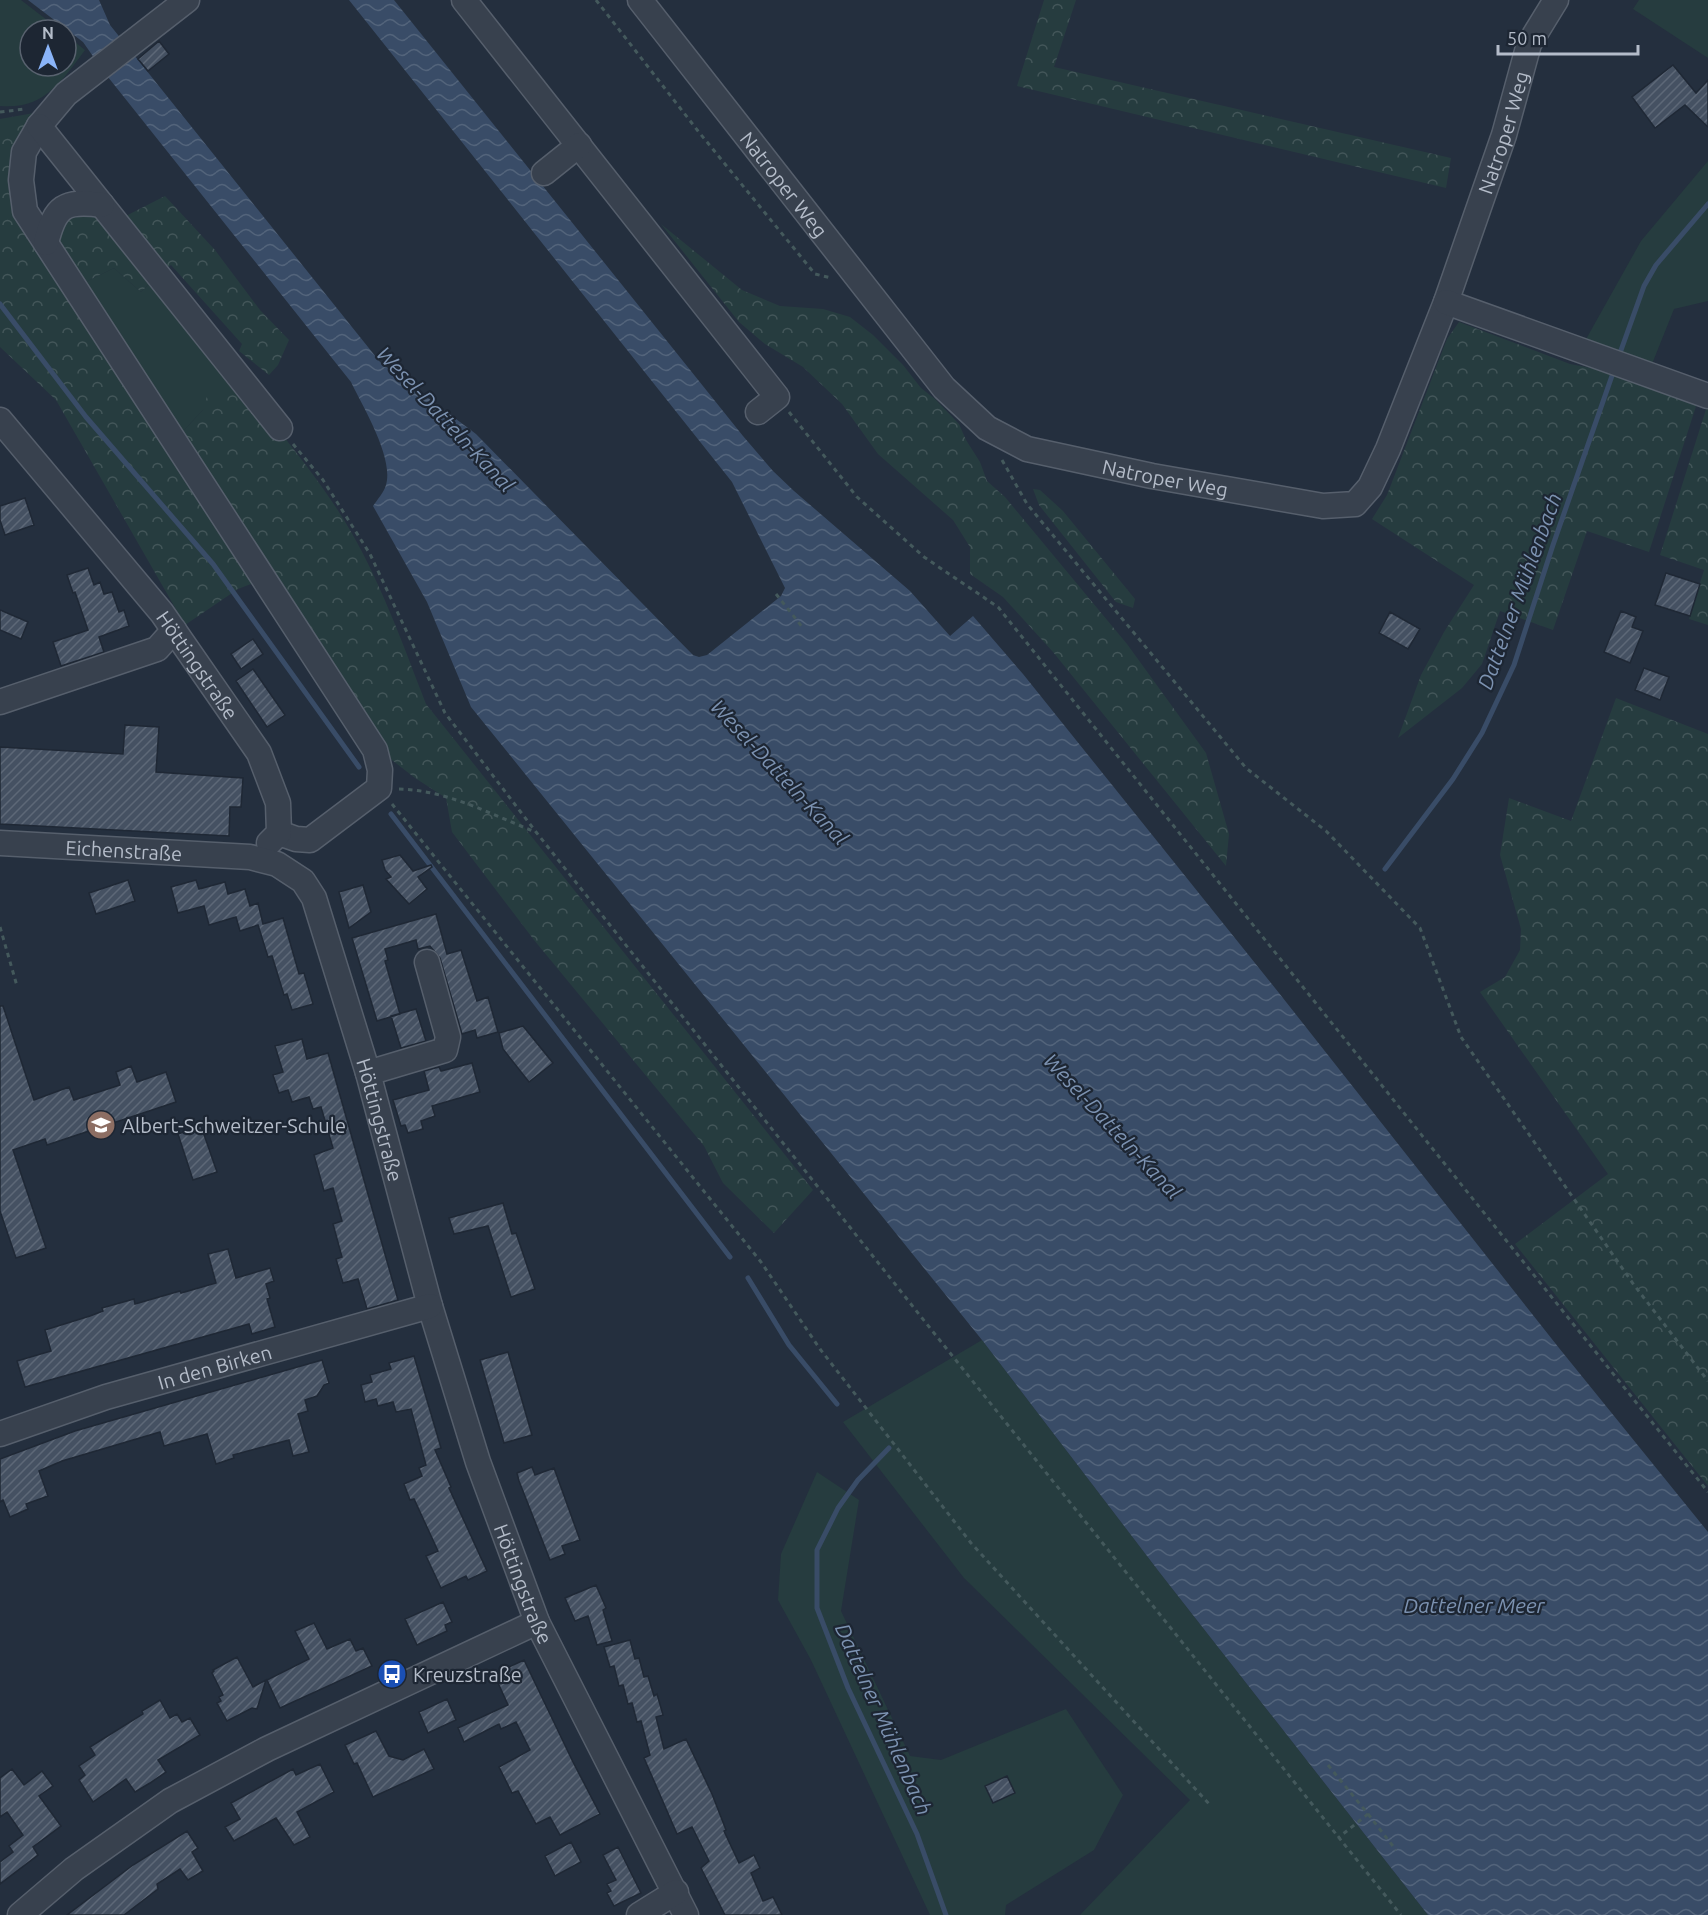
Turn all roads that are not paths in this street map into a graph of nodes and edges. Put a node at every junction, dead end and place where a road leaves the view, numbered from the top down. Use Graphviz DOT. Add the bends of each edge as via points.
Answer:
graph roads {
  1 [pos="187,0"];
  2 [pos="464,0"];
  3 [pos="640,0"];
  4 [pos="1556,0"];
  5 [pos="39,126"];
  6 [pos="579,145"];
  7 [pos="544,173"];
  8 [pos="102,205"];
  9 [pos="46,243"];
  10 [pos="1446,302"];
  11 [pos="1708,396"];
  12 [pos="758,412"];
  13 [pos="0,420"];
  14 [pos="280,428"];
  15 [pos="174,630"];
  16 [pos="0,702"];
  17 [pos="279,833"];
  18 [pos="0,843"];
  19 [pos="250,857"];
  20 [pos="427,962"];
  21 [pos="368,1073"];
  22 [pos="430,1306"];
  23 [pos="0,1434"];
  24 [pos="537,1622"];
  25 [pos="675,1892"];
  26 [pos="20,1915"];
  27 [pos="639,1915"];
  28 [pos="686,1915"];
  1 -- 5 [label="street" via="66,94"];
  2 -- 6 [label="street"];
  3 -- 10 [label="street, Natroper Weg" via="944,388 987,428 1027,449 1323,506 1355,504 1370,487 1388,449"];
  4 -- 10 [label="street, Natroper Weg" via="1529,44 1504,135"];
  5 -- 8 [label="street"];
  5 -- 9 [label="street" via="24,152 21,180 25,211"];
  6 -- 7 [label="street"];
  6 -- 12 [label="street" via="777,397"];
  8 -- 9 [label="street" via="65,206 52,220"];
  8 -- 14 [label="street"];
  9 -- 17 [label="street" via="375,750 379,788 310,840"];
  10 -- 11 [label="street"];
  13 -- 15 [label="street, Höttingstraße"];
  15 -- 16 [label="street" via="157,649"];
  15 -- 17 [label="street, Höttingstraße" via="259,753 278,803"];
  17 -- 19 [label="street"];
  18 -- 19 [label="street, Eichenstraße"];
  19 -- 21 [label="street, Höttingstraße" via="277,864 303,881 314,898"];
  20 -- 21 [label="street" via="448,1037 445,1050"];
  21 -- 22 [label="street, Höttingstraße"];
  22 -- 23 [label="street, In den Birken" via="106,1397"];
  22 -- 24 [label="street, Höttingstraße" via="478,1462"];
  24 -- 25 [label="street, Höttingstraße"];
  24 -- 26 [label="street" via="267,1749 171,1801 74,1869"];
  25 -- 27 [label="street"];
  25 -- 28 [label="street, Höttingstraße"];
}
